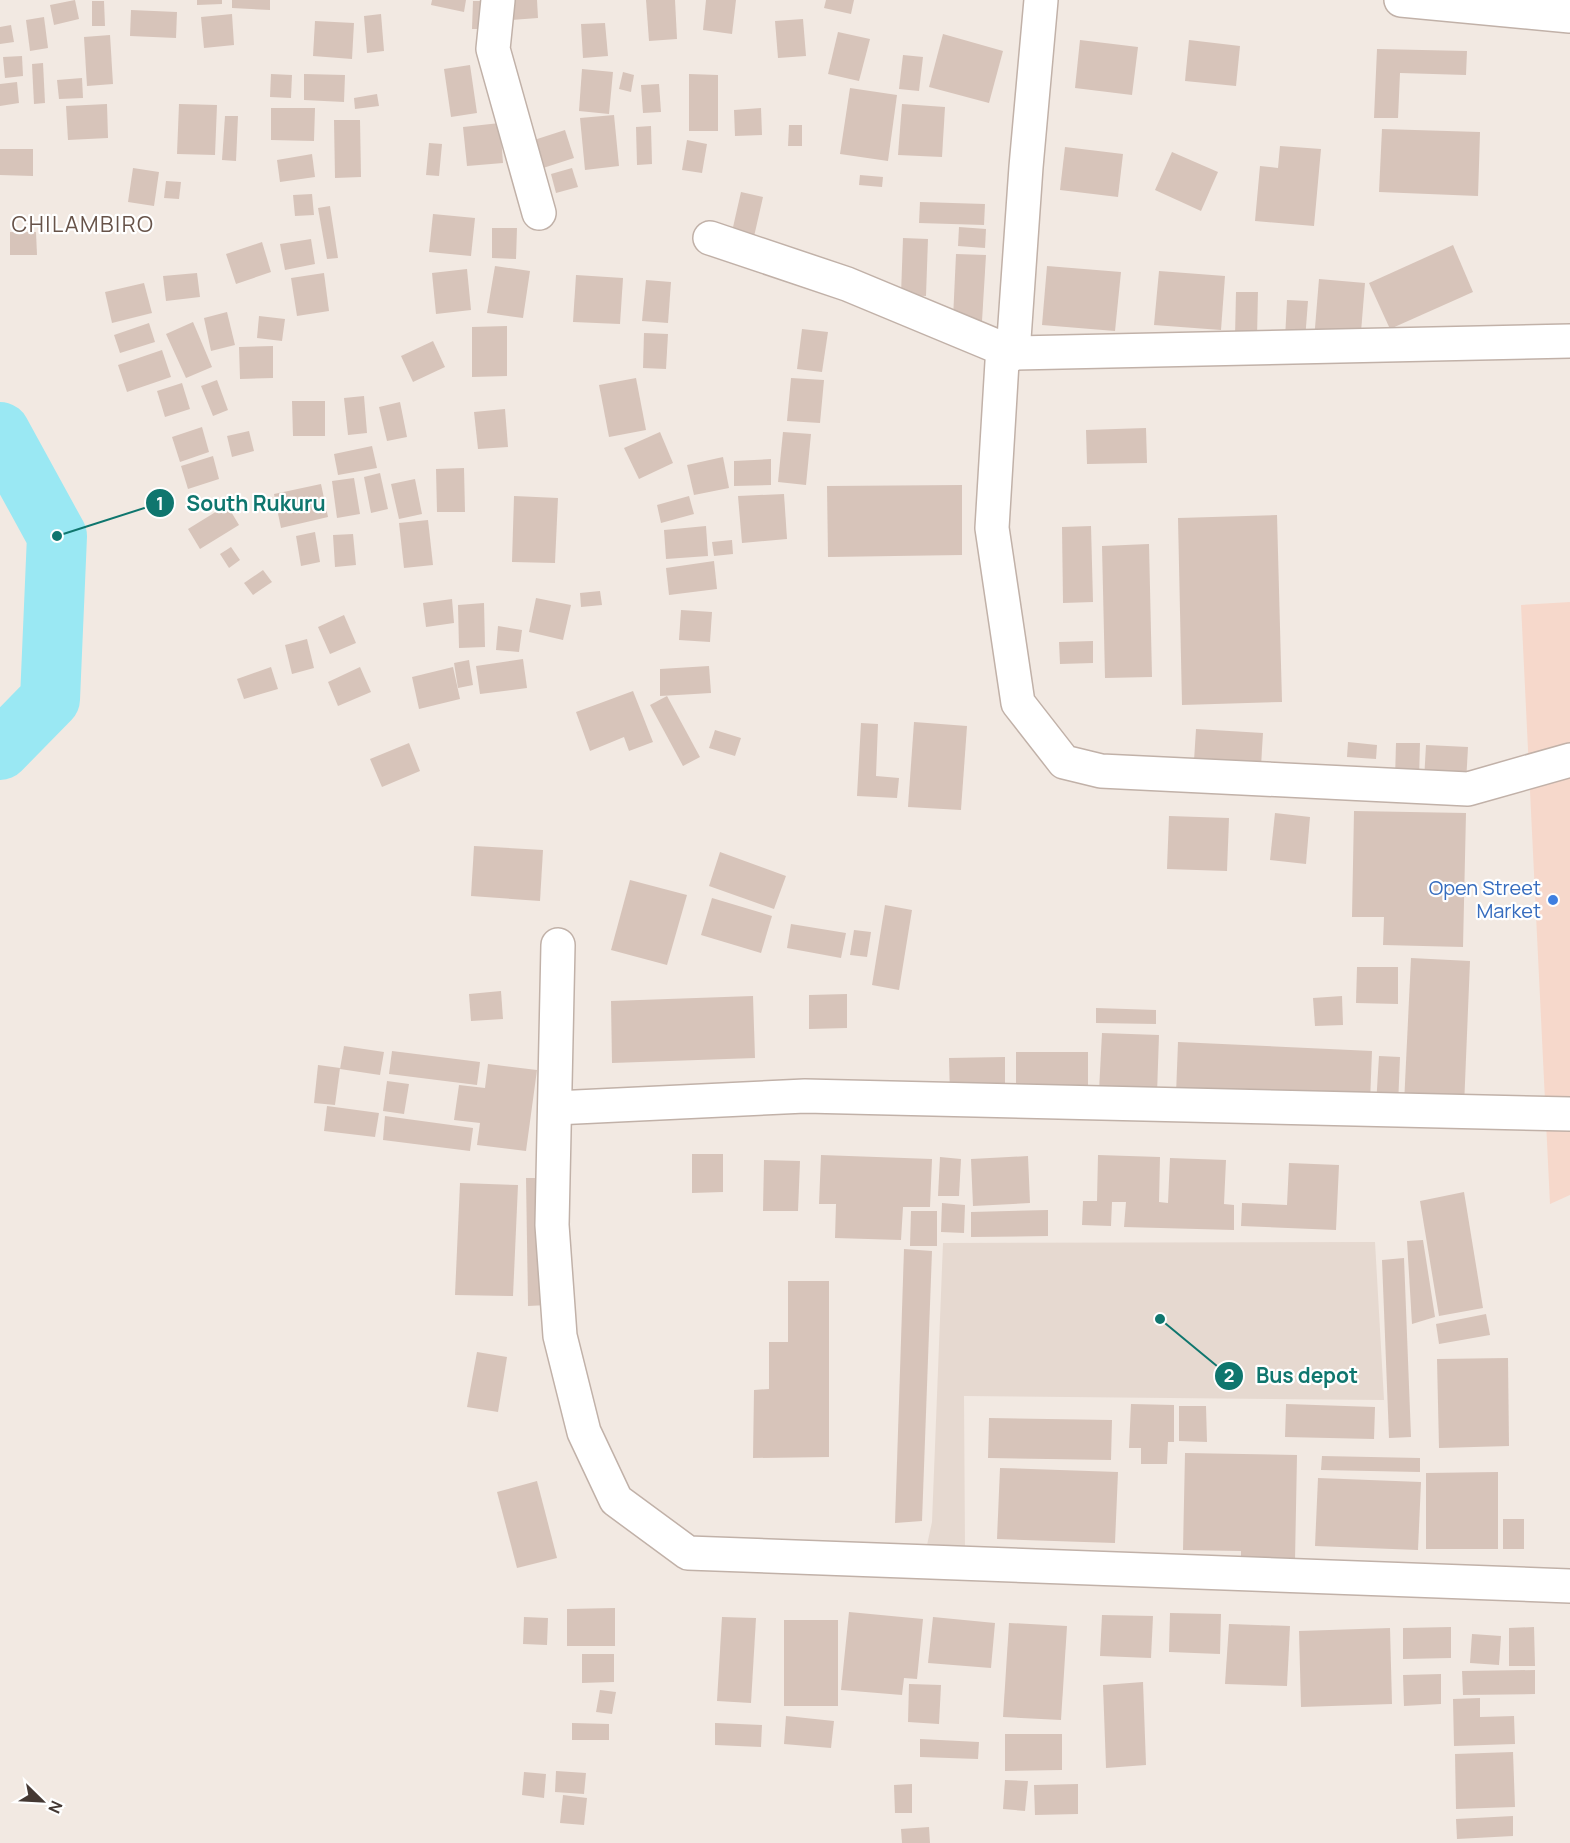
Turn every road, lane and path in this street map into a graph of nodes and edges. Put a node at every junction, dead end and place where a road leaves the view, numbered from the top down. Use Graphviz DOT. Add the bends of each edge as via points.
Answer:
graph roads {
  1 [pos="498,0"];
  2 [pos="1041,0"];
  3 [pos="1401,0"];
  4 [pos="1570,16"];
  5 [pos="539,213"];
  6 [pos="710,238"];
  7 [pos="1570,342"];
  8 [pos="1013,353"];
  9 [pos="1570,760"];
  10 [pos="558,945"];
  11 [pos="555,1108"];
  12 [pos="1570,1114"];
  13 [pos="1570,1586"];
  1 -- 5 [label="street" via="493,49"];
  2 -- 8 [label="street"];
  3 -- 4 [label="street"];
  6 -- 8 [label="street" via="847,284"];
  7 -- 8 [label="street"];
  8 -- 9 [label="street" via="1002,362 992,528 1017,703 1064,762 1101,771 1468,789"];
  10 -- 11 [label="street"];
  11 -- 12 [label="street" via="805,1096"];
  11 -- 13 [label="street" via="552,1225 560,1336 584,1432 616,1500 688,1553"];
}
